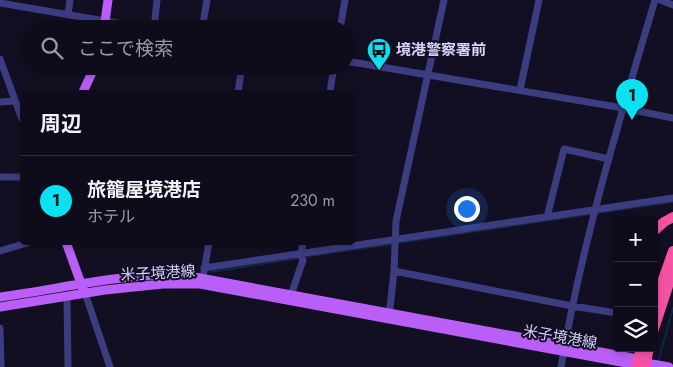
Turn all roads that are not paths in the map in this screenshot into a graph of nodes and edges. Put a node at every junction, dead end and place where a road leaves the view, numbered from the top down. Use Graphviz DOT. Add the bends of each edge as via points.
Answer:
graph roads {
  1 [pos="70,0"];
  2 [pos="108,0"];
  3 [pos="157,0"];
  4 [pos="207,0"];
  5 [pos="344,0"];
  6 [pos="444,0"];
  7 [pos="539,0"];
  8 [pos="655,0"];
  9 [pos="660,0"];
  10 [pos="0,3"];
  11 [pos="673,5"];
  12 [pos="68,15"];
  13 [pos="86,20"];
  14 [pos="105,20"];
  15 [pos="154,20"];
  16 [pos="204,20"];
  17 [pos="341,20"];
  18 [pos="0,58"];
  19 [pos="355,63"];
  20 [pos="90,75"];
  21 [pos="241,75"];
  22 [pos="333,75"];
  23 [pos="428,75"];
  24 [pos="84,90"];
  25 [pos="238,90"];
  26 [pos="330,90"];
  27 [pos="520,90"];
  28 [pos="15,101"];
  29 [pos="0,102"];
  30 [pos="623,108"];
  31 [pos="20,113"];
  32 [pos="673,118"];
  33 [pos="609,159"];
  34 [pos="0,177"];
  35 [pos="20,177"];
  36 [pos="673,198"];
  37 [pos="595,209"];
  38 [pos="547,217"];
  39 [pos="672,218"];
  40 [pos="658,227"];
  41 [pos="394,240"];
  42 [pos="20,245"];
  43 [pos="67,245"];
  44 [pos="208,245"];
  45 [pos="302,245"];
  46 [pos="0,251"];
  47 [pos="673,251"];
  48 [pos="301,254"];
  49 [pos="394,271"];
  50 [pos="673,271"];
  51 [pos="203,273"];
  52 [pos="673,278"];
  53 [pos="83,289"];
  54 [pos="67,296"];
  55 [pos="0,297"];
  56 [pos="290,297"];
  57 [pos="572,306"];
  58 [pos="658,306"];
  59 [pos="0,307"];
  60 [pos="613,312"];
  61 [pos="389,316"];
  62 [pos="0,328"];
  63 [pos="564,348"];
  64 [pos="1,363"];
  65 [pos="648,363"];
  66 [pos="68,367"];
  67 [pos="110,367"];
  68 [pos="561,367"];
  1 -- 12 [label="street"];
  2 -- 14 [label="main road"];
  3 -- 15 [label="street"];
  4 -- 16 [label="street"];
  5 -- 17 [label="street"];
  6 -- 23 [label="street"];
  7 -- 27 [label="street"];
  8 -- 30 [label="street"];
  9 -- 11 [label="street"];
  10 -- 12 [label="street"];
  12 -- 13 [label="street"];
  18 -- 28 [label="street"];
  19 -- 23 [label="street"];
  20 -- 24 [label="main road"];
  21 -- 25 [label="street"];
  22 -- 26 [label="street"];
  23 -- 27 [label="street"];
  23 -- 41 [label="street"];
  27 -- 30 [label="street"];
  28 -- 29 [label="street"];
  28 -- 31 [label="street"];
  30 -- 32 [label="street"];
  30 -- 33 [label="street"];
  33 -- 37 [label="street"];
  33 -- 38 [label="street" via="564,149"];
  34 -- 35 [label="street"];
  36 -- 37 [label="street"];
  37 -- 38 [label="street"];
  37 -- 57 [label="street"];
  38 -- 41 [label="street"];
  39 -- 40 [label="highway"];
  41 -- 48 [label="street"];
  41 -- 49 [label="street"];
  42 -- 46 [label="street"];
  43 -- 53 [label="main road"];
  44 -- 51 [label="street"];
  45 -- 48 [label="street"];
  47 -- 58 [label="highway"];
  48 -- 51 [label="street"];
  48 -- 56 [label="street"];
  49 -- 57 [label="street"];
  49 -- 61 [label="street"];
  50 -- 58 [label="highway"];
  51 -- 53 [label="main road, 米子境港線" via="162,274"];
  51 -- 56 [label="main road, 米子境港線"];
  52 -- 58 [label="highway"];
  53 -- 54 [label="main road, 米子境港線"];
  53 -- 55 [label="main road, 米子境港線"];
  53 -- 56 [label="main road, 米子境港線" via="182,283"];
  53 -- 67 [label="street"];
  54 -- 59 [label="main road, 米子境港線"];
  54 -- 66 [label="street"];
  56 -- 61 [label="main road, 米子境港線"];
  57 -- 60 [label="street"];
  57 -- 63 [label="street"];
  61 -- 63 [label="main road, 米子境港線"];
  62 -- 64 [label="street"];
  63 -- 65 [label="main road, 米子境港線"];
  63 -- 68 [label="street"];
}
